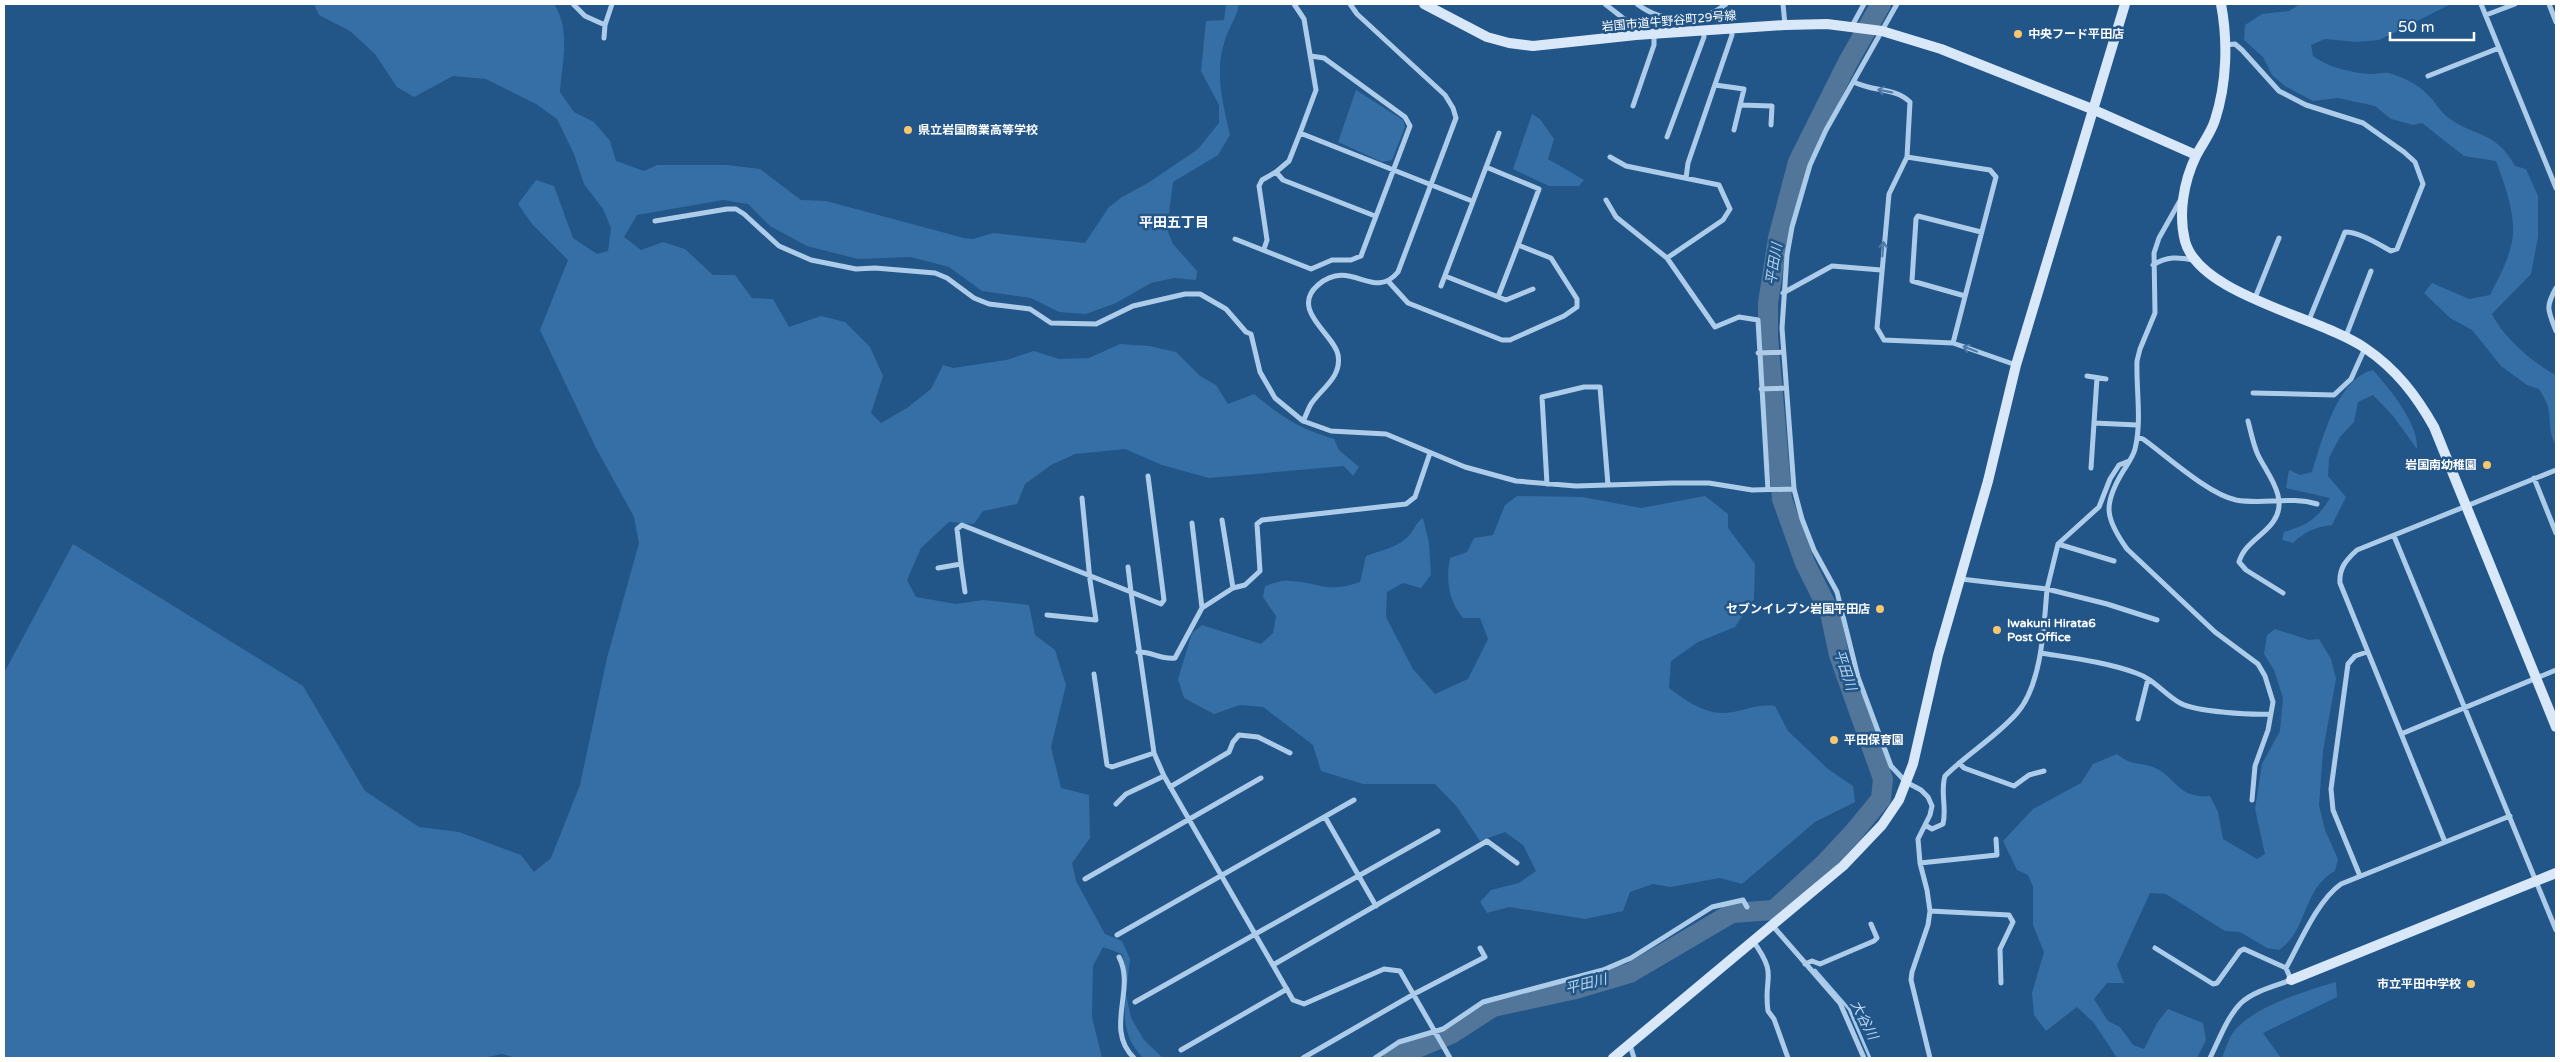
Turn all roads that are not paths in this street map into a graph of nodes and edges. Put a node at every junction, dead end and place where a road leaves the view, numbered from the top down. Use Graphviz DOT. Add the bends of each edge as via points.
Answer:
graph roads {
  1 [pos="573,4"];
  2 [pos="612,4"];
  3 [pos="1294,4"];
  4 [pos="1350,4"];
  5 [pos="1424,4"];
  6 [pos="1605,4"];
  7 [pos="1637,4"];
  8 [pos="1726,4"];
  9 [pos="1783,4"];
  10 [pos="1864,4"];
  11 [pos="1897,4"];
  12 [pos="2124,4"];
  13 [pos="2221,4"];
  14 [pos="2481,4"];
  15 [pos="2515,4"];
  16 [pos="2549,4"];
  17 [pos="2486,15"];
  18 [pos="2556,22"];
  19 [pos="605,25"];
  20 [pos="1785,25"];
  21 [pos="1853,26"];
  22 [pos="1731,29"];
  23 [pos="1703,30"];
  24 [pos="1879,30"];
  25 [pos="1654,34"];
  26 [pos="1636,35"];
  27 [pos="604,38"];
  28 [pos="2226,45"];
  29 [pos="2499,48"];
  30 [pos="1311,56"];
  31 [pos="2428,76"];
  32 [pos="1854,82"];
  33 [pos="1715,85"];
  34 [pos="1740,105"];
  35 [pos="1633,106"];
  36 [pos="2092,109"];
  37 [pos="1772,125"];
  38 [pos="1734,130"];
  39 [pos="1300,133"];
  40 [pos="1499,133"];
  41 [pos="1667,137"];
  42 [pos="2196,155"];
  43 [pos="1610,157"];
  44 [pos="1907,157"];
  45 [pos="1486,167"];
  46 [pos="1393,170"];
  47 [pos="1276,172"];
  48 [pos="1686,178"];
  49 [pos="1431,185"];
  50 [pos="2556,188"];
  51 [pos="2183,197"];
  52 [pos="1606,200"];
  53 [pos="1472,201"];
  54 [pos="1376,216"];
  55 [pos="655,221"];
  56 [pos="1982,232"];
  57 [pos="2279,238"];
  58 [pos="1235,239"];
  59 [pos="1518,246"];
  60 [pos="1264,249"];
  61 [pos="1667,258"];
  62 [pos="2194,260"];
  63 [pos="2153,265"];
  64 [pos="1881,270"];
  65 [pos="2371,271"];
  66 [pos="1445,276"];
  67 [pos="1388,281"];
  68 [pos="1441,286"];
  69 [pos="2556,288"];
  70 [pos="1533,289"];
  71 [pos="1783,293"];
  72 [pos="1965,296"];
  73 [pos="1498,297"];
  74 [pos="2255,298"];
  75 [pos="2309,320"];
  76 [pos="2556,330"];
  77 [pos="2346,336"];
  78 [pos="1953,343"];
  79 [pos="2365,348"];
  80 [pos="1781,352"];
  81 [pos="1760,353"];
  82 [pos="2016,365"];
  83 [pos="2087,376"];
  84 [pos="2097,378"];
  85 [pos="2106,379"];
  86 [pos="1784,388"];
  87 [pos="1763,389"];
  88 [pos="2253,393"];
  89 [pos="1303,421"];
  90 [pos="2248,421"];
  91 [pos="2094,423"];
  92 [pos="2137,425"];
  93 [pos="2137,437"];
  94 [pos="1430,453"];
  95 [pos="2129,461"];
  96 [pos="2091,468"];
  97 [pos="2556,470"];
  98 [pos="1148,476"];
  99 [pos="2534,478"];
  100 [pos="1547,484"];
  101 [pos="1608,485"];
  102 [pos="1794,489"];
  103 [pos="1771,490"];
  104 [pos="1082,498"];
  105 [pos="2278,500"];
  106 [pos="2317,504"];
  107 [pos="2466,506"];
  108 [pos="1222,520"];
  109 [pos="1192,523"];
  110 [pos="2556,533"];
  111 [pos="2394,536"];
  112 [pos="2058,544"];
  113 [pos="2114,561"];
  114 [pos="961,564"];
  115 [pos="1128,566"];
  116 [pos="938,568"];
  117 [pos="1090,574"];
  118 [pos="1961,579"];
  119 [pos="1233,588"];
  120 [pos="2047,589"];
  121 [pos="965,592"];
  122 [pos="1131,592"];
  123 [pos="2283,592"];
  124 [pos="1202,608"];
  125 [pos="1046,615"];
  126 [pos="2157,620"];
  127 [pos="1138,652"];
  128 [pos="2367,652"];
  129 [pos="2041,653"];
  130 [pos="2556,670"];
  131 [pos="1094,674"];
  132 [pos="2148,679"];
  133 [pos="2537,679"];
  134 [pos="2466,708"];
  135 [pos="2271,714"];
  136 [pos="2138,720"];
  137 [pos="2556,727"];
  138 [pos="2401,734"];
  139 [pos="1154,753"];
  140 [pos="1290,754"];
  141 [pos="1959,763"];
  142 [pos="2044,771"];
  143 [pos="1164,776"];
  144 [pos="1261,778"];
  145 [pos="1906,782"];
  146 [pos="1170,787"];
  147 [pos="1354,800"];
  148 [pos="2252,800"];
  149 [pos="1116,804"];
  150 [pos="2510,816"];
  151 [pos="1325,817"];
  152 [pos="1189,819"];
  153 [pos="1925,824"];
  154 [pos="1438,831"];
  155 [pos="1996,839"];
  156 [pos="2445,842"];
  157 [pos="1517,863"];
  158 [pos="1920,863"];
  159 [pos="2556,873"];
  160 [pos="1358,875"];
  161 [pos="1222,876"];
  162 [pos="2360,876"];
  163 [pos="1085,879"];
  164 [pos="2536,880"];
  165 [pos="1376,906"];
  166 [pos="1747,907"];
  167 [pos="1930,911"];
  168 [pos="1871,924"];
  169 [pos="1772,925"];
  170 [pos="2556,930"];
  171 [pos="1255,934"];
  172 [pos="1117,935"];
  173 [pos="1753,941"];
  174 [pos="1480,948"];
  175 [pos="2155,948"];
  176 [pos="1119,957"];
  177 [pos="1806,964"];
  178 [pos="1273,965"];
  179 [pos="2286,968"];
  180 [pos="2291,980"];
  181 [pos="2001,982"];
  182 [pos="1287,989"];
  183 [pos="1414,994"];
  184 [pos="1135,1002"];
  185 [pos="1436,1034"];
  186 [pos="1630,1044"];
  187 [pos="1181,1050"];
  188 [pos="1134,1058"];
  189 [pos="1303,1058"];
  190 [pos="1375,1058"];
  191 [pos="1450,1058"];
  192 [pos="1613,1058"];
  193 [pos="1634,1058"];
  194 [pos="1788,1058"];
  195 [pos="1864,1058"];
  196 [pos="1930,1058"];
  197 [pos="2210,1058"];
  1 -- 19 [label="street" via="585,16"];
  2 -- 19 [label="street"];
  3 -- 30 [label="street" via="1304,19"];
  4 -- 49 [label="street" via="1454,108 1454,127"];
  5 -- 26 [label="street, 岩国市道牛野谷町29号線" via="1470,29 1509,44 1533,46"];
  6 -- 26 [label="street" via="1628,22"];
  7 -- 8 [label="street" via="1662,17 1683,20 1701,17"];
  9 -- 20 [label="street"];
  10 -- 21 [label="street"];
  11 -- 24 [label="street"];
  12 -- 36 [label="street"];
  13 -- 28 [label="street"];
  14 -- 17 [label="street"];
  15 -- 17 [label="street"];
  16 -- 18 [label="street"];
  17 -- 29 [label="street"];
  19 -- 27 [label="street"];
  20 -- 21 [label="street, 岩国市道牛野谷町29号線"];
  20 -- 22 [label="street, 岩国市道牛野谷町29号線"];
  21 -- 24 [label="street, 岩国市道牛野谷町29号線"];
  22 -- 23 [label="street, 岩国市道牛野谷町29号線"];
  22 -- 33 [label="street" via="1732,35"];
  23 -- 25 [label="street, 岩国市道牛野谷町29号線"];
  23 -- 41 [label="street" via="1704,37"];
  24 -- 32 [label="street"];
  24 -- 36 [label="street, 岩国市道牛野谷町29号線" via="1940,49"];
  25 -- 26 [label="street, 岩国市道牛野谷町29号線"];
  25 -- 35 [label="street" via="1654,45"];
  28 -- 42 [label="street" via="2215,120"];
  28 -- 75 [label="street" via="2236,44 2279,91 2306,105 2364,123 2404,152 2419,170 2422,184 2397,249 2391,251 2345,232"];
  29 -- 31 [label="street"];
  29 -- 50 [label="street"];
  30 -- 39 [label="street" via="1316,90"];
  30 -- 46 [label="street" via="1324,58 1405,116 1410,126"];
  44 -- 32 [label="street, one-way" via="1910,102 1900,94 1863,87"];
  32 -- 71 [label="street" via="1810,165 1792,227"];
  33 -- 34 [label="street" via="1744,89"];
  33 -- 48 [label="street" via="1688,163"];
  34 -- 37 [label="street" via="1772,106"];
  34 -- 38 [label="street"];
  36 -- 42 [label="street, 岩国市道牛野谷町29号線"];
  36 -- 82 [label="street"];
  39 -- 46 [label="street"];
  39 -- 47 [label="street" via="1289,161"];
  40 -- 45 [label="street"];
  42 -- 51 [label="street"];
  43 -- 48 [label="street" via="1626,166"];
  44 -- 56 [label="street" via="1990,170 1996,177"];
  64 -- 44 [label="street, one-way" via="1889,194"];
  45 -- 53 [label="street"];
  45 -- 59 [label="street" via="1539,189"];
  46 -- 49 [label="street"];
  46 -- 54 [label="street"];
  47 -- 54 [label="street" via="1283,180"];
  47 -- 60 [label="street" via="1262,180 1259,186 1267,240"];
  48 -- 61 [label="street" via="1719,185 1730,209 1723,220"];
  49 -- 53 [label="street"];
  49 -- 67 [label="street" via="1398,272"];
  51 -- 62 [label="street" via="2185,242"];
  51 -- 63 [label="street" via="2174,207 2159,238"];
  52 -- 61 [label="street" via="1616,217"];
  53 -- 66 [label="street"];
  54 -- 60 [label="street" via="1361,256 1351,260 1332,260 1311,268"];
  55 -- 89 [label="street" via="736,209 779,246 804,257 856,269 935,273 974,298 989,304 1030,309 1051,323 1096,324 1133,306 1185,294 1200,294 1226,308 1251,334 1267,387 1286,410"];
  56 -- 72 [label="street"];
  56 -- 72 [label="street" via="1918,216 1916,219 1912,281"];
  57 -- 74 [label="street"];
  58 -- 60 [label="street"];
  59 -- 67 [label="street" via="1551,258 1577,299 1577,307 1510,340 1502,340 1408,303"];
  59 -- 73 [label="street"];
  61 -- 81 [label="street" via="1715,327 1739,317 1758,320"];
  62 -- 63 [label="street" via="2163,258"];
  62 -- 74 [label="street" via="2228,287"];
  63 -- 92 [label="street" via="2155,313 2137,361"];
  64 -- 71 [label="street" via="1832,266"];
  64 -- 78 [label="street" via="1877,328 1884,340"];
  65 -- 77 [label="street"];
  66 -- 68 [label="street"];
  66 -- 73 [label="street"];
  67 -- 89 [label="street" via="1379,283 1339,274 1327,278 1315,288 1310,304 1312,319 1332,341 1339,361 1332,380 1311,404"];
  69 -- 76 [label="street" via="2547,309"];
  70 -- 73 [label="street" via="1506,300"];
  71 -- 80 [label="street"];
  72 -- 78 [label="street"];
  74 -- 75 [label="street"];
  75 -- 77 [label="street"];
  77 -- 79 [label="street"];
  82 -- 78 [label="street, one-way"];
  79 -- 88 [label="street" via="2350,379 2334,394"];
  79 -- 107 [label="street" via="2405,383 2420,402 2434,427"];
  80 -- 81 [label="street"];
  80 -- 86 [label="street"];
  81 -- 87 [label="street"];
  82 -- 118 [label="street"];
  83 -- 84 [label="street"];
  84 -- 85 [label="street"];
  84 -- 91 [label="street"];
  86 -- 87 [label="street"];
  86 -- 102 [label="street"];
  87 -- 103 [label="street"];
  89 -- 94 [label="street" via="1331,431 1386,434"];
  90 -- 105 [label="street" via="2258,455 2277,490"];
  91 -- 92 [label="street"];
  91 -- 96 [label="street"];
  92 -- 93 [label="street"];
  93 -- 95 [label="street"];
  93 -- 105 [label="street" via="2206,486 2234,499"];
  94 -- 100 [label="street" via="1516,481"];
  94 -- 119 [label="street" via="1415,497 1406,504 1262,520 1257,524 1260,571 1245,585"];
  95 -- 112 [label="street" via="2119,466 2110,479 2099,508"];
  95 -- 135 [label="street" via="2109,502 2108,515 2115,533 2127,549 2215,632 2258,664 2271,689"];
  97 -- 99 [label="street"];
  98 -- 122 [label="street" via="1164,600 1161,604"];
  99 -- 107 [label="street"];
  99 -- 110 [label="street"];
  100 -- 101 [label="street"];
  100 -- 101 [label="street" via="1542,397 1584,387 1600,387"];
  101 -- 103 [label="street" via="1709,484"];
  102 -- 103 [label="street"];
  102 -- 145 [label="street" via="1814,550 1837,592 1858,677 1891,766"];
  104 -- 117 [label="street"];
  105 -- 106 [label="street"];
  105 -- 123 [label="street" via="2274,521 2242,553 2239,562 2246,570"];
  107 -- 111 [label="street"];
  107 -- 133 [label="street"];
  108 -- 119 [label="street"];
  109 -- 124 [label="street"];
  111 -- 128 [label="street" via="2357,550 2346,560 2340,574 2340,583"];
  111 -- 134 [label="street"];
  112 -- 113 [label="street"];
  112 -- 120 [label="street"];
  114 -- 116 [label="street"];
  114 -- 117 [label="street" via="957,529 962,525"];
  114 -- 121 [label="street"];
  115 -- 122 [label="street"];
  117 -- 122 [label="street"];
  117 -- 125 [label="street" via="1096,620"];
  118 -- 120 [label="street"];
  118 -- 145 [label="street"];
  119 -- 124 [label="street"];
  120 -- 126 [label="street"];
  120 -- 129 [label="street"];
  122 -- 127 [label="street"];
  124 -- 127 [label="street" via="1175,658 1165,660"];
  127 -- 139 [label="street"];
  128 -- 138 [label="street"];
  128 -- 162 [label="street" via="2355,656 2348,664 2331,789 2333,810"];
  129 -- 132 [label="street" via="2101,663"];
  129 -- 141 [label="street" via="2018,712"];
  130 -- 133 [label="street"];
  131 -- 139 [label="street" via="1107,765 1112,767"];
  132 -- 135 [label="street" via="2192,708"];
  132 -- 136 [label="street"];
  133 -- 134 [label="street"];
  133 -- 137 [label="street"];
  134 -- 138 [label="street"];
  134 -- 150 [label="street"];
  135 -- 148 [label="street" via="2255,766"];
  138 -- 156 [label="street"];
  139 -- 143 [label="street"];
  140 -- 146 [label="street" via="1258,737 1240,735 1228,752"];
  141 -- 142 [label="street" via="1964,768 2014,786"];
  141 -- 153 [label="street" via="1945,776 1942,786 1944,824 1932,829"];
  143 -- 146 [label="street"];
  143 -- 149 [label="street" via="1126,794"];
  144 -- 152 [label="street"];
  145 -- 153 [label="street" via="1921,790 1930,801 1932,806"];
  145 -- 169 [label="street" via="1899,800 1865,844"];
  146 -- 152 [label="street"];
  147 -- 151 [label="street"];
  150 -- 156 [label="street"];
  150 -- 164 [label="street"];
  151 -- 160 [label="street"];
  151 -- 161 [label="street"];
  152 -- 161 [label="street"];
  152 -- 163 [label="street"];
  153 -- 158 [label="street" via="1918,839"];
  154 -- 160 [label="street"];
  155 -- 158 [label="street" via="1997,855"];
  156 -- 162 [label="street"];
  157 -- 165 [label="street" via="1487,841"];
  158 -- 167 [label="street"];
  159 -- 164 [label="street"];
  160 -- 165 [label="street"];
  160 -- 171 [label="street"];
  161 -- 171 [label="street"];
  161 -- 172 [label="street"];
  162 -- 179 [label="street" via="2332,891"];
  164 -- 170 [label="street"];
  164 -- 180 [label="street"];
  165 -- 178 [label="street"];
  166 -- 185 [label="street" via="1743,900 1712,907 1631,958 1603,970 1483,1002"];
  167 -- 181 [label="street" via="2009,915 2013,922 2000,949"];
  167 -- 196 [label="street" via="1911,980"];
  168 -- 177 [label="street" via="1877,938 1874,940 1820,964 1812,961"];
  169 -- 173 [label="street"];
  169 -- 177 [label="street"];
  171 -- 178 [label="street"];
  171 -- 184 [label="street"];
  173 -- 186 [label="street"];
  173 -- 194 [label="street" via="1767,960 1771,974 1768,1011"];
  174 -- 183 [label="street" via="1485,957"];
  175 -- 179 [label="street" via="2213,984 2244,949"];
  176 -- 188 [label="street" via="1124,974 1119,1028 1128,1052"];
  177 -- 195 [label="street" via="1840,1003"];
  178 -- 182 [label="street"];
  179 -- 180 [label="street"];
  180 -- 197 [label="street" via="2259,992 2242,1003 2231,1016"];
  182 -- 183 [label="street" via="1293,1000 1304,1004 1384,969 1400,971"];
  182 -- 187 [label="street"];
  183 -- 185 [label="street"];
  183 -- 189 [label="street"];
  185 -- 190 [label="street" via="1399,1042"];
  185 -- 191 [label="street"];
  186 -- 192 [label="street"];
  186 -- 193 [label="street"];
}
